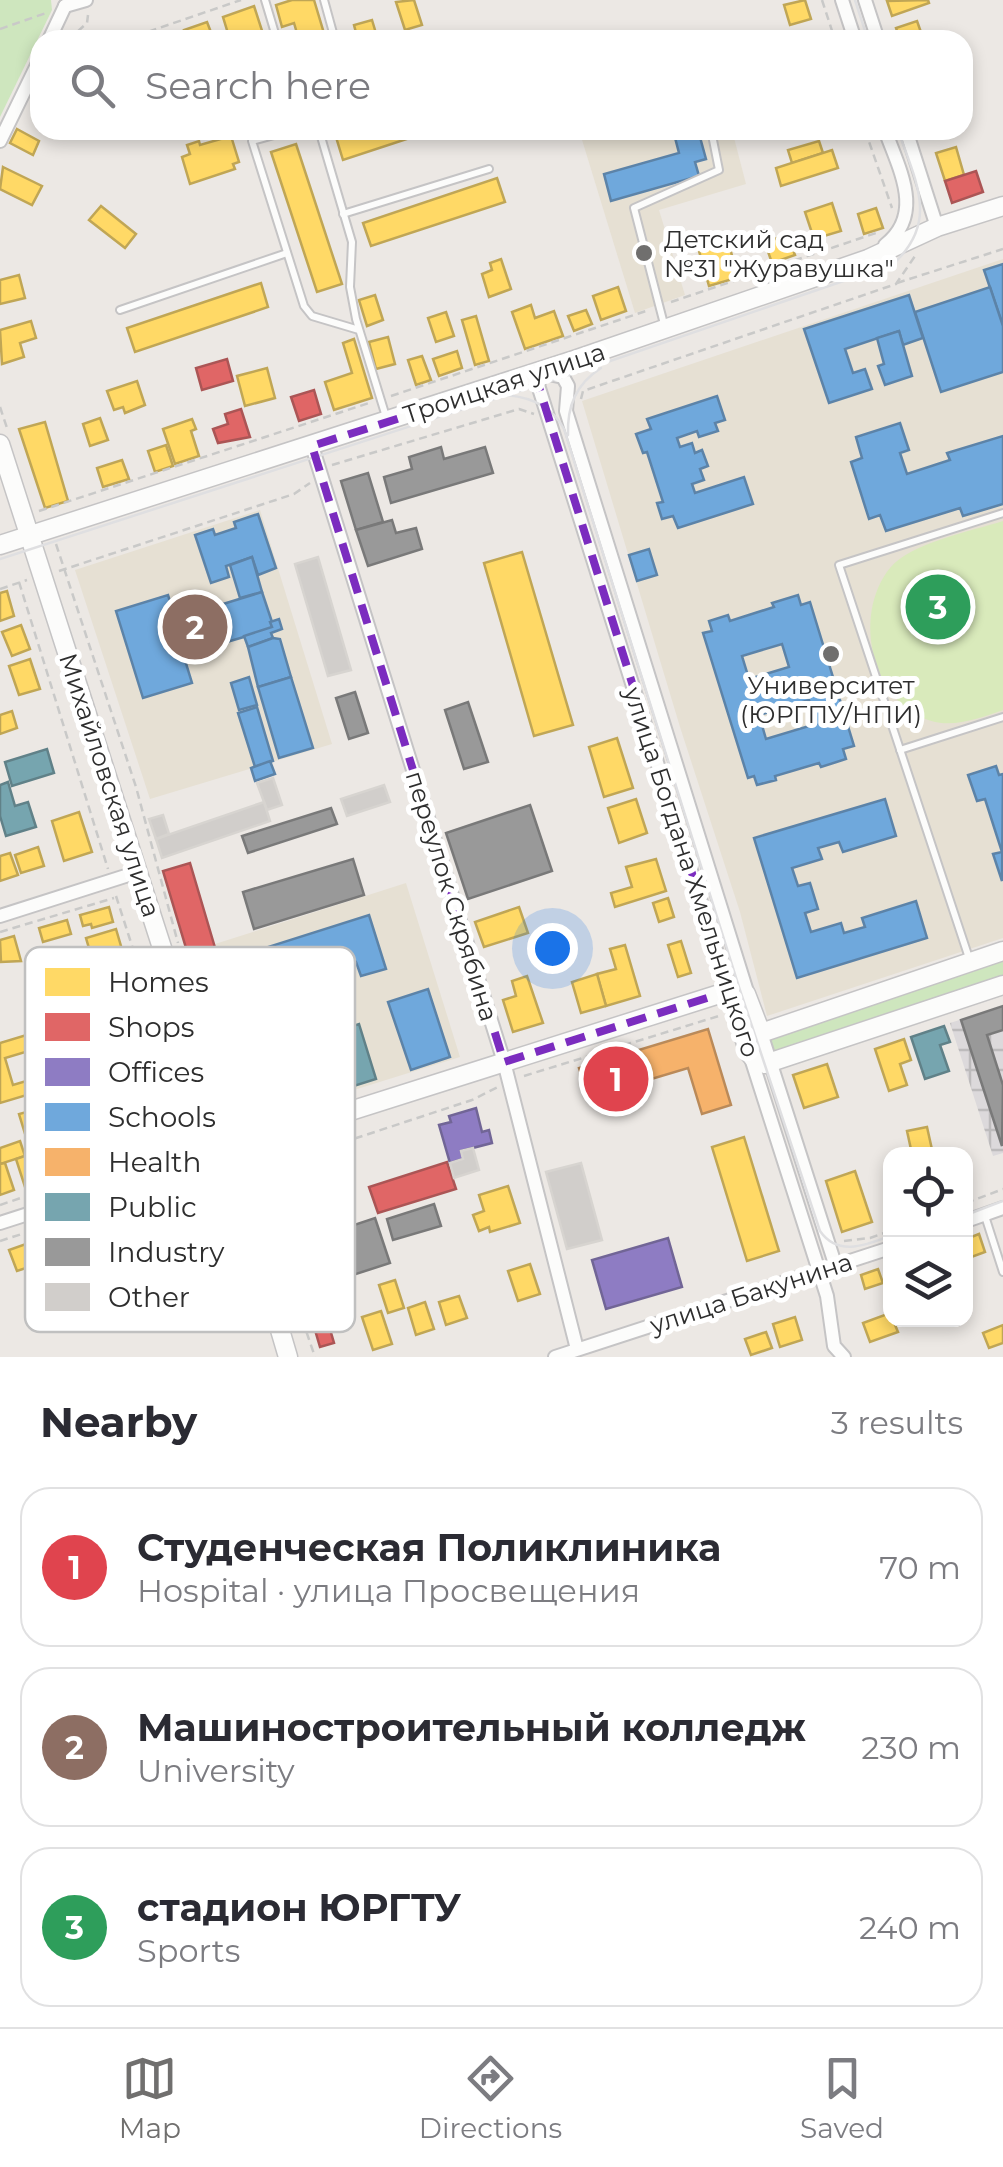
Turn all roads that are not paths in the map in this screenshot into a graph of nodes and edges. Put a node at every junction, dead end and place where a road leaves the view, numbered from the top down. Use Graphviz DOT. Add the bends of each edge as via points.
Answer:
graph roads {
  1 [pos="85,0"];
  2 [pos="265,0"];
  3 [pos="324,0"];
  4 [pos="842,0"];
  5 [pos="865,0"];
  6 [pos="64,3"];
  7 [pos="53,30"];
  8 [pos="274,30"];
  9 [pos="333,30"];
  10 [pos="852,30"];
  11 [pos="875,30"];
  12 [pos="30,80"];
  13 [pos="259,140"];
  14 [pos="322,140"];
  15 [pos="713,140"];
  16 [pos="888,140"];
  17 [pos="909,140"];
  18 [pos="0,142"];
  19 [pos="489,169"];
  20 [pos="1003,206"];
  21 [pos="344,214"];
  22 [pos="937,227"];
  23 [pos="287,253"];
  24 [pos="868,259"];
  25 [pos="120,310"];
  26 [pos="665,329"];
  27 [pos="360,330"];
  28 [pos="538,377"];
  29 [pos="387,421"];
  30 [pos="6,443"];
  31 [pos="312,446"];
  32 [pos="1003,514"];
  33 [pos="29,535"];
  34 [pos="0,544"];
  35 [pos="1003,717"];
  36 [pos="900,750"];
  37 [pos="138,872"];
  38 [pos="0,916"];
  39 [pos="162,947"];
  40 [pos="1003,952"];
  41 [pos="970,962"];
  42 [pos="1003,986"];
  43 [pos="740,997"];
  44 [pos="752,1041"];
  45 [pos="504,1062"];
  46 [pos="772,1064"];
  47 [pos="355,1109"];
  48 [pos="1003,1208"];
  49 [pos="984,1214"];
  50 [pos="25,1216"];
  51 [pos="973,1218"];
  52 [pos="0,1224"];
  53 [pos="883,1250"];
  54 [pos="836,1266"];
  55 [pos="820,1272"];
  56 [pos="1003,1272"];
  57 [pos="282,1332"];
  58 [pos="577,1350"];
  59 [pos="288,1357"];
  60 [pos="555,1357"];
  61 [pos="844,1357"];
  1 -- 6 [label="street"];
  2 -- 8 [label="lane"];
  3 -- 9 [label="lane"];
  4 -- 10 [label="street"];
  5 -- 11 [label="street"];
  6 -- 7 [label="street"];
  12 -- 18 [label="street"];
  13 -- 23 [label="lane" via="252,142"];
  14 -- 21 [label="lane"];
  15 -- 26 [label="lane" via="719,170 634,208"];
  16 -- 24 [label="street" via="909,201 897,236"];
  17 -- 22 [label="street"];
  19 -- 21 [label="lane"];
  20 -- 22 [label="street, Троицкая улица"];
  21 -- 27 [label="lane"];
  22 -- 24 [label="street, Троицкая улица"];
  23 -- 25 [label="lane"];
  23 -- 27 [label="lane" via="312,316"];
  24 -- 26 [label="street, Троицкая улица"];
  26 -- 28 [label="street, Троицкая улица"];
  27 -- 29 [label="lane"];
  28 -- 29 [label="street, Троицкая улица"];
  28 -- 43 [label="street, улица Богдана Хмельницкого"];
  28 -- 43 [label="street, улица Богдана Хмельницкого" via="563,377 568,386 566,412"];
  29 -- 31 [label="street, Троицкая улица"];
  30 -- 33 [label="street, Михайловская улица"];
  31 -- 33 [label="street, Троицкая улица"];
  31 -- 45 [label="street, переулок Скрябина"];
  32 -- 36 [label="lane" via="840,565"];
  33 -- 34 [label="street, Троицкая улица"];
  33 -- 37 [label="street, Михайловская улица"];
  35 -- 36 [label="lane"];
  36 -- 41 [label="lane"];
  37 -- 38 [label="street"];
  37 -- 39 [label="street, Михайловская улица"];
  40 -- 41 [label="street"];
  41 -- 44 [label="street"];
  42 -- 46 [label="street"];
  43 -- 44 [label="street, улица Богдана Хмельницкого"];
  43 -- 45 [label="street"];
  44 -- 46 [label="street" via="759,1063"];
  44 -- 55 [label="street, улица Богдана Хмельницкого"];
  45 -- 47 [label="street"];
  45 -- 58 [label="street, переулок Скрябина"];
  46 -- 54 [label="street, улица Богдана Хмельницкого"];
  48 -- 49 [label="street"];
  49 -- 51 [label="street"];
  49 -- 56 [label="lane"];
  50 -- 52 [label="street"];
  53 -- 54 [label="street, улица Бакунина"];
  54 -- 55 [label="street, улица Бакунина"];
  55 -- 58 [label="street, улица Бакунина"];
  55 -- 61 [label="street, улица Богдана Хмельницкого" via="834,1346"];
  57 -- 59 [label="street, Михайловская улица"];
  58 -- 60 [label="street, улица Бакунина"];
}
